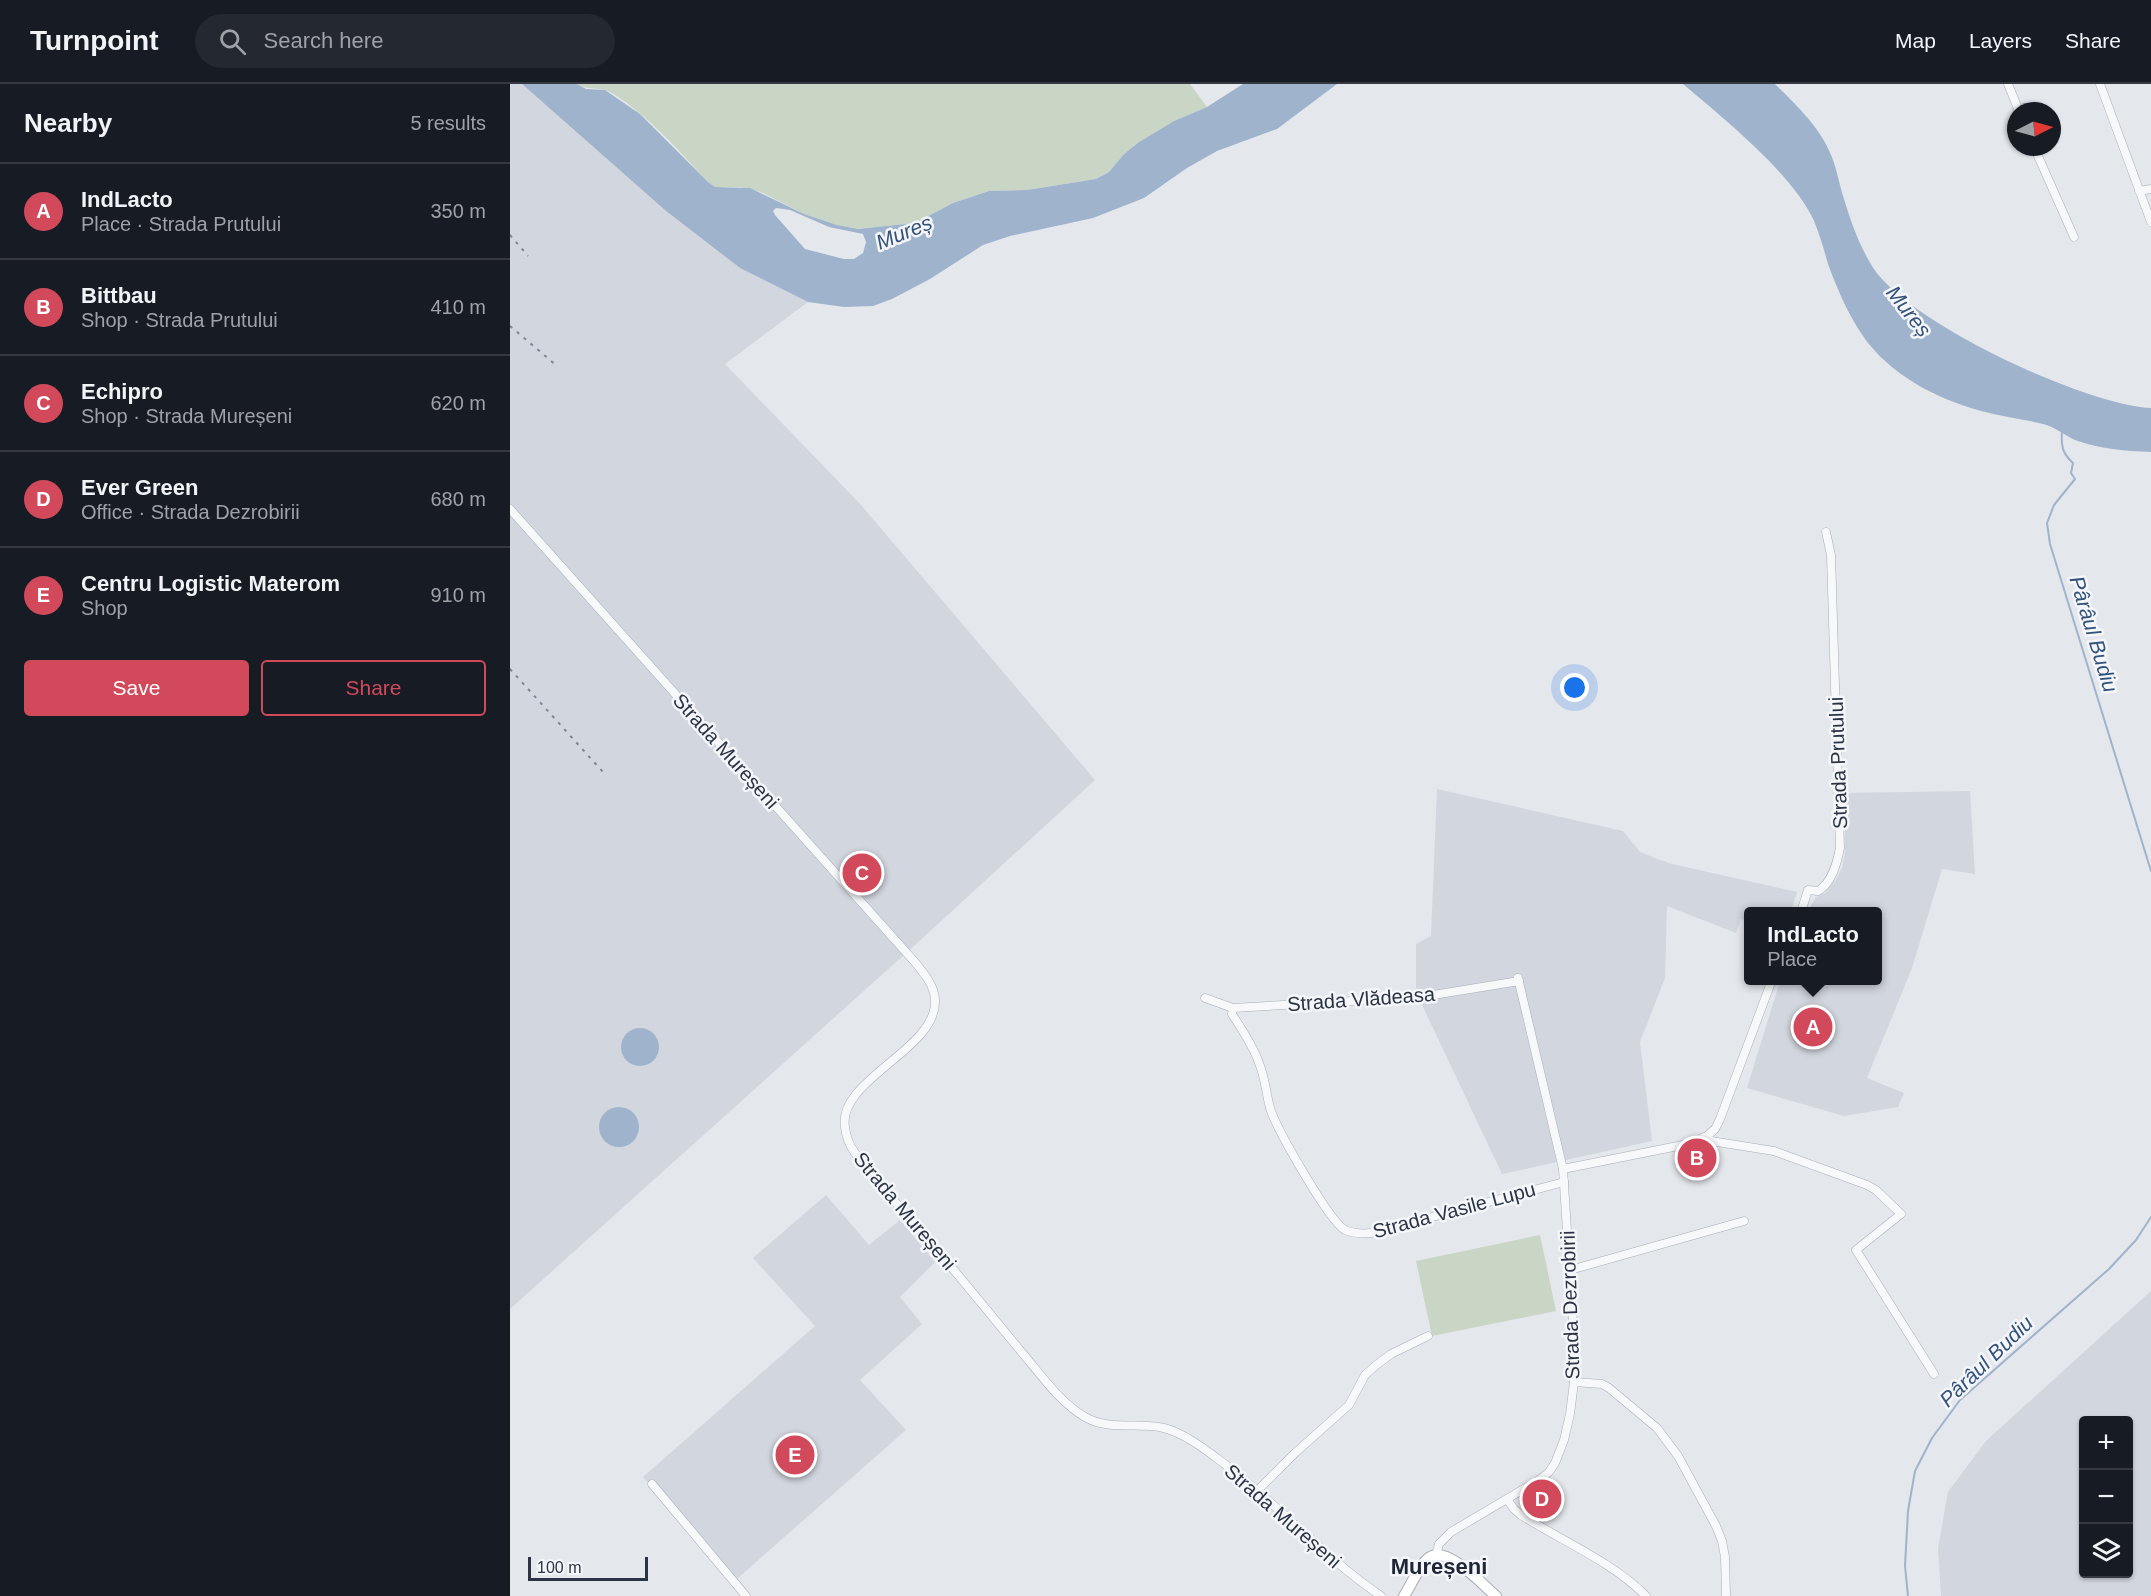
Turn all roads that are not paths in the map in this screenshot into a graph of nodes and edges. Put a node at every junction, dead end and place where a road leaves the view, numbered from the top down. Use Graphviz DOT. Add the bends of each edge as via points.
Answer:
graph roads {
  1 [pos="2008,84"];
  2 [pos="2100,84"];
  3 [pos="2015,102"];
  4 [pos="2038,156"];
  5 [pos="2151,189"];
  6 [pos="2139,191"];
  7 [pos="2151,222"];
  8 [pos="2074,237"];
  9 [pos="510,509"];
  10 [pos="1826,532"];
  11 [pos="1803,907"];
  12 [pos="1519,980"];
  13 [pos="1770,985"];
  14 [pos="1205,998"];
  15 [pos="1233,1008"];
  16 [pos="1707,1136"];
  17 [pos="1563,1169"];
  18 [pos="1564,1182"];
  19 [pos="1744,1221"];
  20 [pos="1570,1270"];
  21 [pos="1428,1336"];
  22 [pos="1934,1374"];
  23 [pos="1574,1382"];
  24 [pos="652,1484"];
  25 [pos="1258,1490"];
  26 [pos="1507,1499"];
  27 [pos="1437,1555"];
  28 [pos="746,1596"];
  29 [pos="1381,1596"];
  30 [pos="1404,1596"];
  31 [pos="1496,1596"];
  32 [pos="1646,1596"];
  33 [pos="1726,1596"];
  1 -- 3 [label="street"];
  2 -- 6 [label="street"];
  4 -- 8 [label="street"];
  5 -- 6 [label="street"];
  6 -- 7 [label="street"];
  9 -- 25 [label="street, Strada Mureșeni" via="929,981 936,1000 933,1017 923,1032 863,1086 843,1118 846,1135 858,1158 1074,1410 1107,1424 1166,1428 1217,1458"];
  10 -- 11 [label="street, Strada Prutului" via="1831,555 1840,848 1825,886 1818,891 1808,890"];
  12 -- 15 [label="street, Strada Vlădeasa" via="1421,997"];
  12 -- 17 [label="street, Strada Dezrobirii"];
  13 -- 16 [label="street" via="1720,1119"];
  14 -- 15 [label="street, Strada Vlădeasa"];
  15 -- 18 [label="street, Strada Vasile Lupu" via="1232,1014 1260,1065 1270,1109 1283,1138 1332,1218 1343,1229 1372,1233"];
  16 -- 17 [label="street" via="1688,1144"];
  16 -- 22 [label="street" via="1711,1141 1774,1151 1867,1185 1901,1214 1856,1250"];
  17 -- 18 [label="street, Strada Dezrobirii"];
  18 -- 20 [label="street, Strada Dezrobirii"];
  19 -- 20 [label="street"];
  20 -- 23 [label="street, Strada Dezrobirii"];
  21 -- 25 [label="street" via="1391,1354 1365,1375 1349,1405"];
  23 -- 26 [label="street, Strada Dezrobirii" via="1564,1440 1555,1462 1539,1480"];
  23 -- 33 [label="street" via="1609,1388 1669,1441 1722,1541"];
  24 -- 28 [label="street"];
  25 -- 29 [label="street, Strada Mureșeni" via="1344,1569"];
  26 -- 27 [label="street, Strada Dezrobirii" via="1451,1532 1439,1544"];
  26 -- 32 [label="street" via="1521,1515 1604,1565"];
  27 -- 30 [label="main road, Strada Dezrobirii" via="1426,1560"];
  27 -- 31 [label="main road" via="1451,1558"];
}
